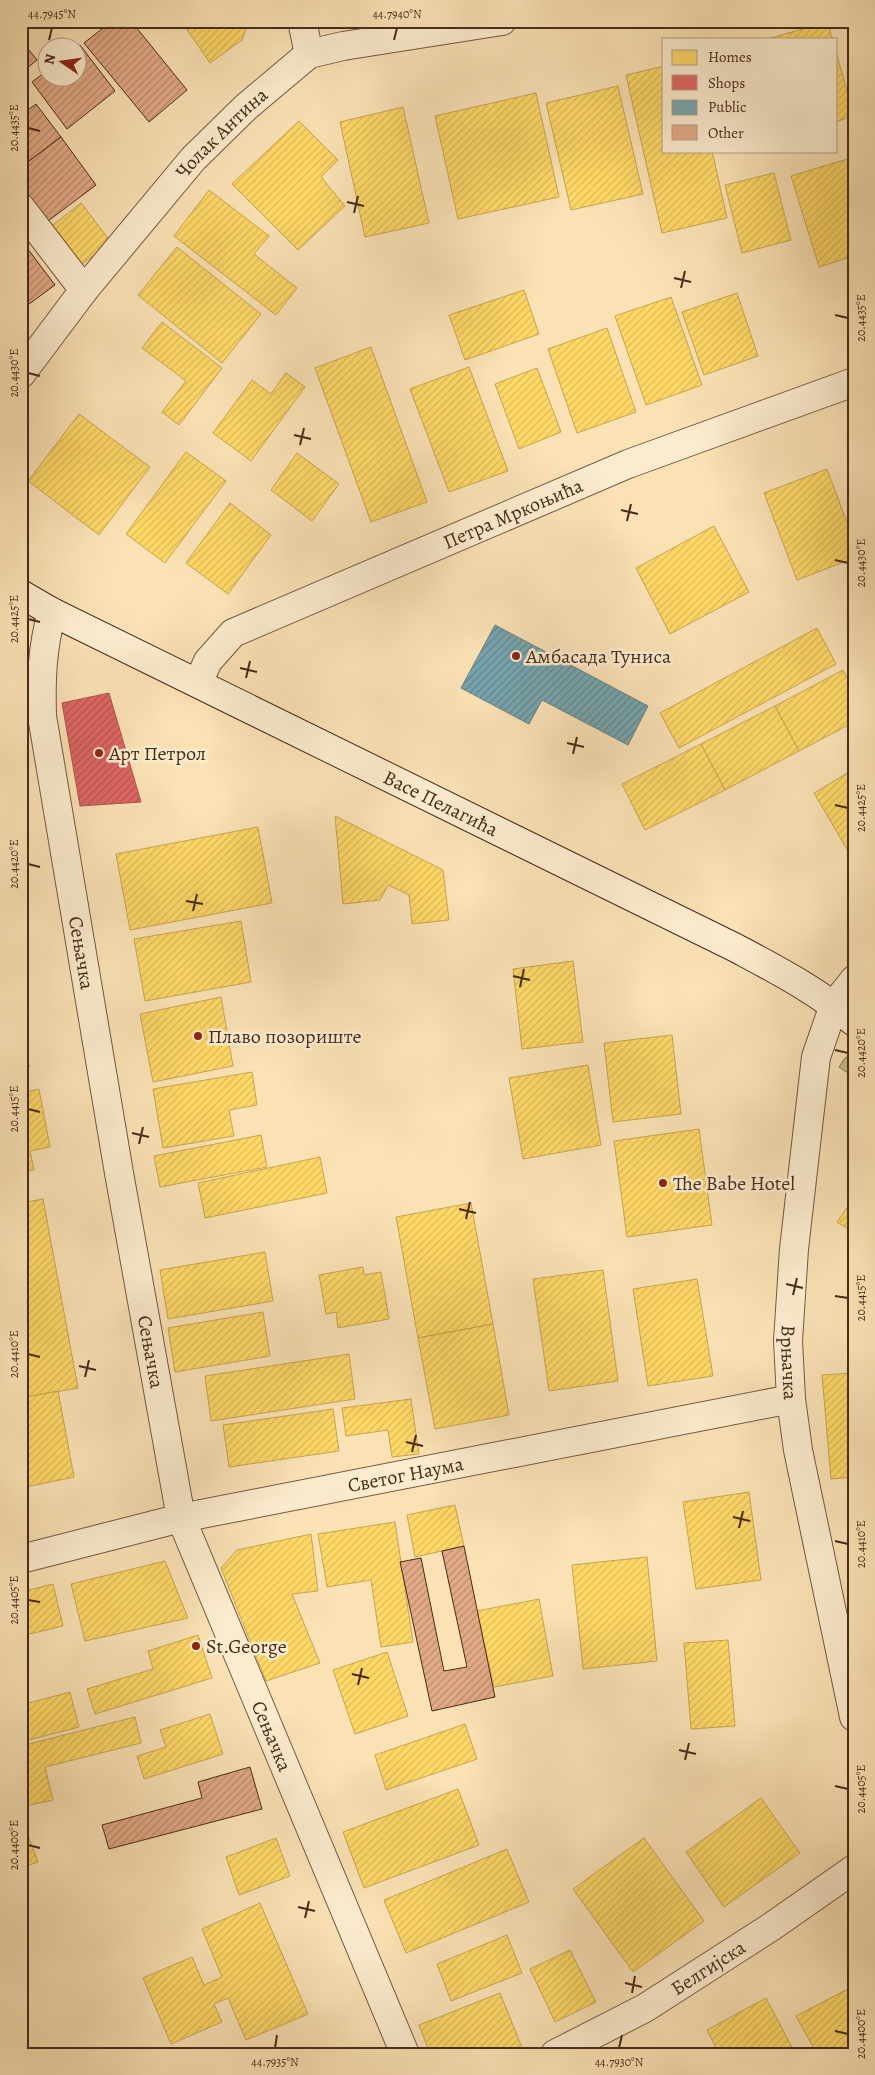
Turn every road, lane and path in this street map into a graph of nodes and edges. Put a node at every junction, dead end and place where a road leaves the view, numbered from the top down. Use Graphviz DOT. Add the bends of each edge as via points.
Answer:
graph roads {
  1 [pos="302,21"];
  2 [pos="502,21"];
  3 [pos="309,54"];
  4 [pos="21,208"];
  5 [pos="84,290"];
  6 [pos="21,374"];
  7 [pos="854,382"];
  8 [pos="21,594"];
  9 [pos="52,612"];
  10 [pos="198,683"];
  11 [pos="854,980"];
  12 [pos="844,1013"];
  13 [pos="791,1399"];
  14 [pos="181,1518"];
  15 [pos="21,1559"];
  16 [pos="854,1717"];
  17 [pos="854,1869"];
  18 [pos="405,2054"];
  19 [pos="555,2054"];
  1 -- 3 [label="street"];
  2 -- 3 [label="street, Чолак Антина"];
  3 -- 5 [label="street, Чолак Антина" via="246,107 193,160"];
  4 -- 5 [label="street"];
  5 -- 6 [label="street, Чолак Антина"];
  7 -- 10 [label="street, Петра Мркоњића" via="628,464 233,633 208,661"];
  8 -- 9 [label="street, Васе Пелагића"];
  9 -- 10 [label="street, Васе Пелагића"];
  9 -- 14 [label="street, Сењачка" via="41,669 42,716 122,1193"];
  10 -- 12 [label="street, Васе Пелагића" via="736,948 792,978"];
  11 -- 12 [label="street, Врњачка"];
  12 -- 13 [label="street, Врњачка" via="816,1057 794,1249 788,1341"];
  13 -- 14 [label="street, Светог Наума"];
  13 -- 16 [label="street, Врњачка" via="798,1450"];
  14 -- 15 [label="street, Светог Наума"];
  14 -- 18 [label="street, Сењачка"];
  17 -- 19 [label="street, Белгијска" via="646,2008"];
}
